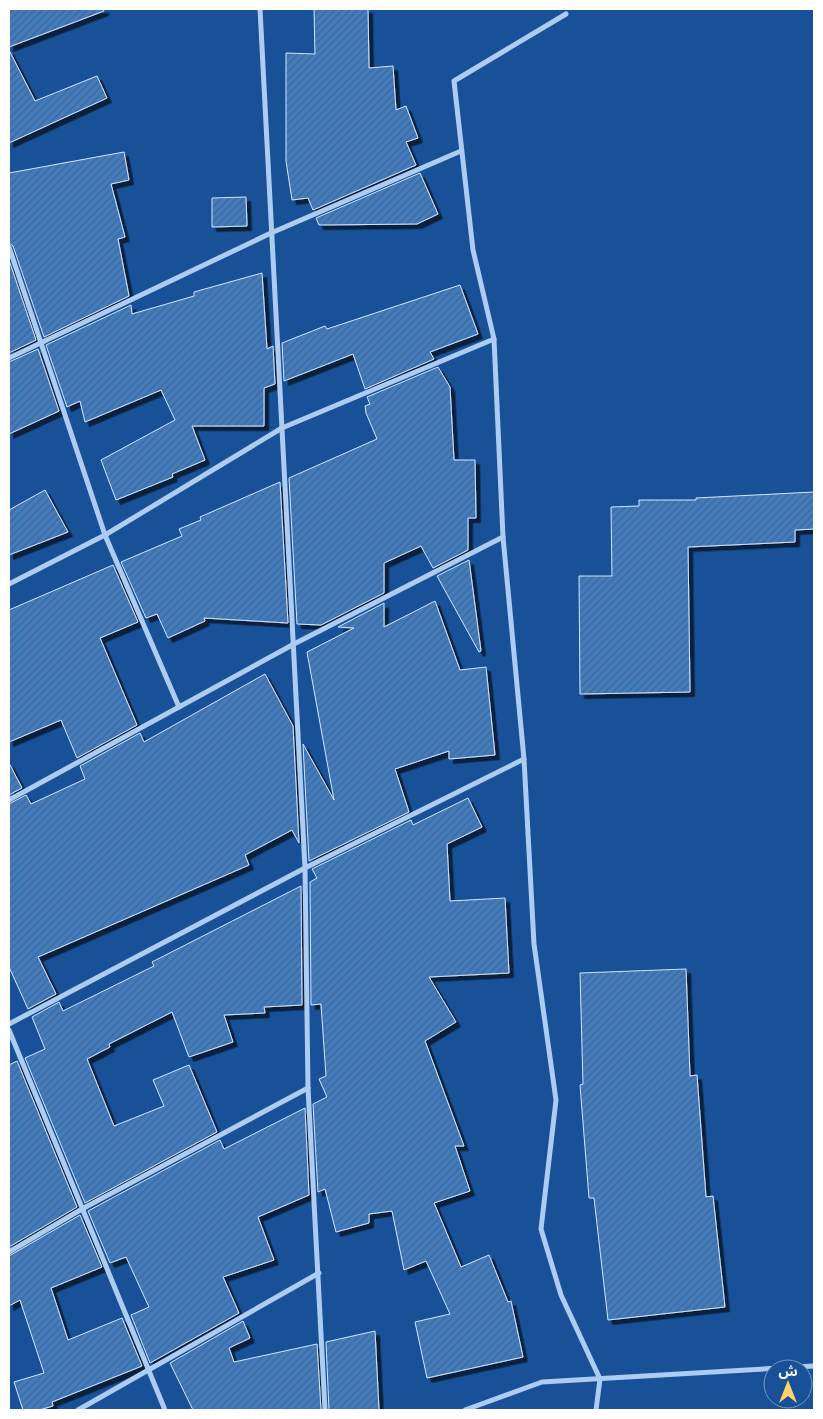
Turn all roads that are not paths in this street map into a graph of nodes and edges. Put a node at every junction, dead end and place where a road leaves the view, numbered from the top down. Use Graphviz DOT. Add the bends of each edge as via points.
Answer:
graph roads {
  1 [pos="260,9"];
  2 [pos="566,14"];
  3 [pos="461,152"];
  4 [pos="271,233"];
  5 [pos="9,247"];
  6 [pos="494,339"];
  7 [pos="41,341"];
  8 [pos="9,358"];
  9 [pos="282,428"];
  10 [pos="105,535"];
  11 [pos="502,538"];
  12 [pos="9,584"];
  13 [pos="294,644"];
  14 [pos="179,707"];
  15 [pos="524,759"];
  16 [pos="9,800"];
  17 [pos="305,868"];
  18 [pos="9,1024"];
  19 [pos="9,1030"];
  20 [pos="308,1088"];
  21 [pos="82,1209"];
  22 [pos="9,1252"];
  23 [pos="319,1273"];
  24 [pos="814,1366"];
  25 [pos="148,1369"];
  26 [pos="600,1379"];
  27 [pos="78,1410"];
  28 [pos="165,1410"];
  29 [pos="325,1410"];
  30 [pos="465,1410"];
  31 [pos="596,1410"];
  1 -- 4 [label="street"];
  2 -- 3 [label="street" via="454,81"];
  3 -- 4 [label="street"];
  3 -- 6 [label="street" via="474,250"];
  4 -- 7 [label="street"];
  4 -- 9 [label="street"];
  5 -- 7 [label="street"];
  6 -- 9 [label="street"];
  6 -- 11 [label="street"];
  7 -- 8 [label="street"];
  7 -- 10 [label="street"];
  9 -- 10 [label="street"];
  9 -- 13 [label="street"];
  10 -- 12 [label="street"];
  10 -- 14 [label="street"];
  11 -- 13 [label="street"];
  11 -- 15 [label="street"];
  13 -- 14 [label="street"];
  13 -- 17 [label="street"];
  14 -- 16 [label="street"];
  15 -- 17 [label="street"];
  15 -- 26 [label="street" via="534,944 556,1100 541,1229 561,1295"];
  17 -- 18 [label="street"];
  17 -- 20 [label="street"];
  19 -- 21 [label="street"];
  20 -- 21 [label="street"];
  20 -- 23 [label="street"];
  21 -- 22 [label="street"];
  21 -- 25 [label="street"];
  23 -- 25 [label="street"];
  23 -- 29 [label="street"];
  24 -- 26 [label="street"];
  25 -- 27 [label="street"];
  25 -- 28 [label="street"];
  26 -- 30 [label="street" via="542,1382"];
  26 -- 31 [label="street"];
}
